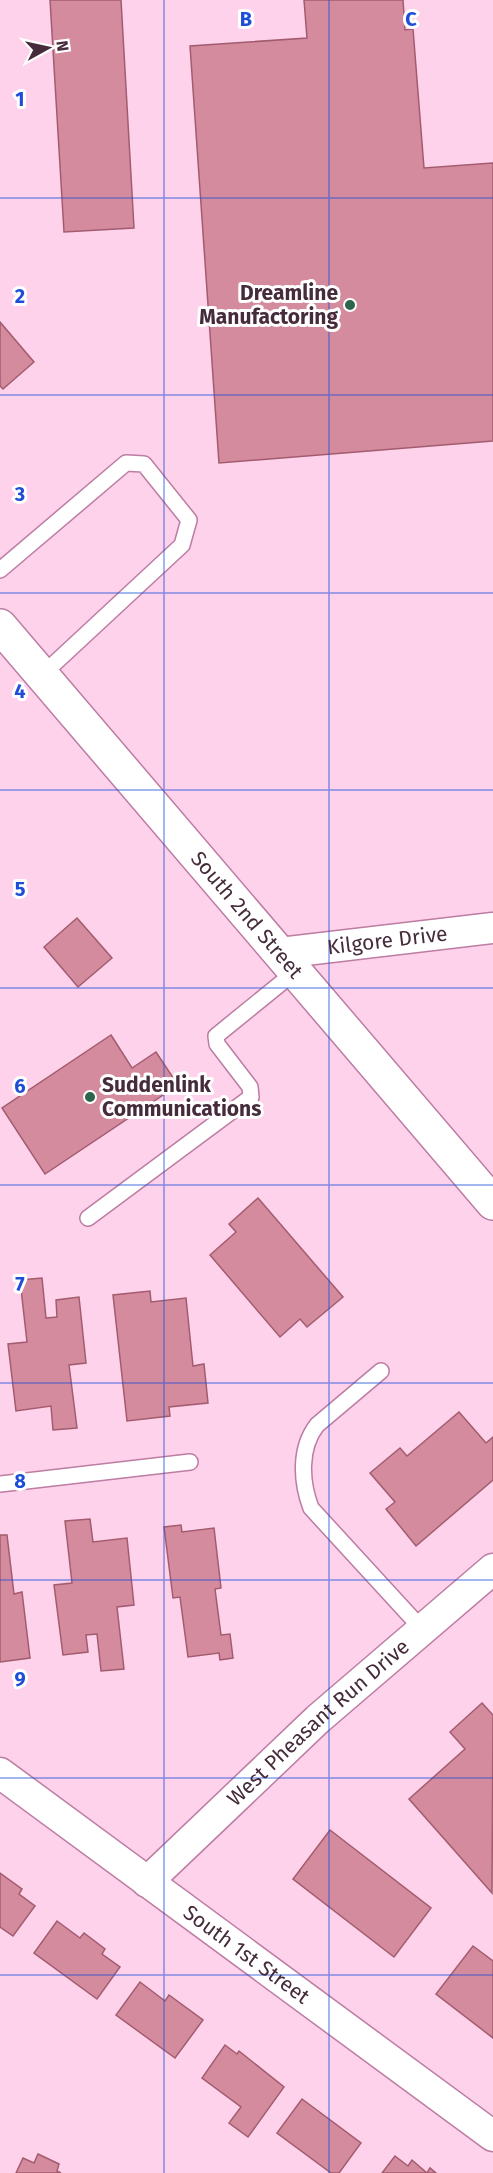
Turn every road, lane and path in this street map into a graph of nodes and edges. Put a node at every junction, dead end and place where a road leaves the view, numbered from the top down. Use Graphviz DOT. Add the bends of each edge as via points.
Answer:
graph roads {
  1 [pos="0,570"];
  2 [pos="0,626"];
  3 [pos="42,675"];
  4 [pos="493,928"];
  5 [pos="288,962"];
  6 [pos="493,1203"];
  7 [pos="88,1218"];
  8 [pos="381,1371"];
  9 [pos="190,1462"];
  10 [pos="0,1485"];
  11 [pos="493,1569"];
  12 [pos="422,1629"];
  13 [pos="0,1773"];
  14 [pos="147,1882"];
  15 [pos="493,2136"];
  1 -- 3 [label="lane" via="126,463 144,464 189,520 182,545"];
  2 -- 3 [label="main road, South 2nd Street"];
  3 -- 5 [label="main road, South 2nd Street"];
  4 -- 5 [label="street, Kilgore Drive"];
  5 -- 6 [label="main road, South 2nd Street"];
  5 -- 7 [label="lane" via="216,1036 217,1044 250,1087 251,1096"];
  8 -- 12 [label="lane" via="309,1435 303,1472 305,1492 311,1508"];
  9 -- 10 [label="lane"];
  11 -- 12 [label="street, West Pheasant Run Drive"];
  12 -- 14 [label="street, West Pheasant Run Drive" via="318,1719"];
  13 -- 14 [label="street, South 1st Street"];
  14 -- 15 [label="street, South 1st Street"];
}
